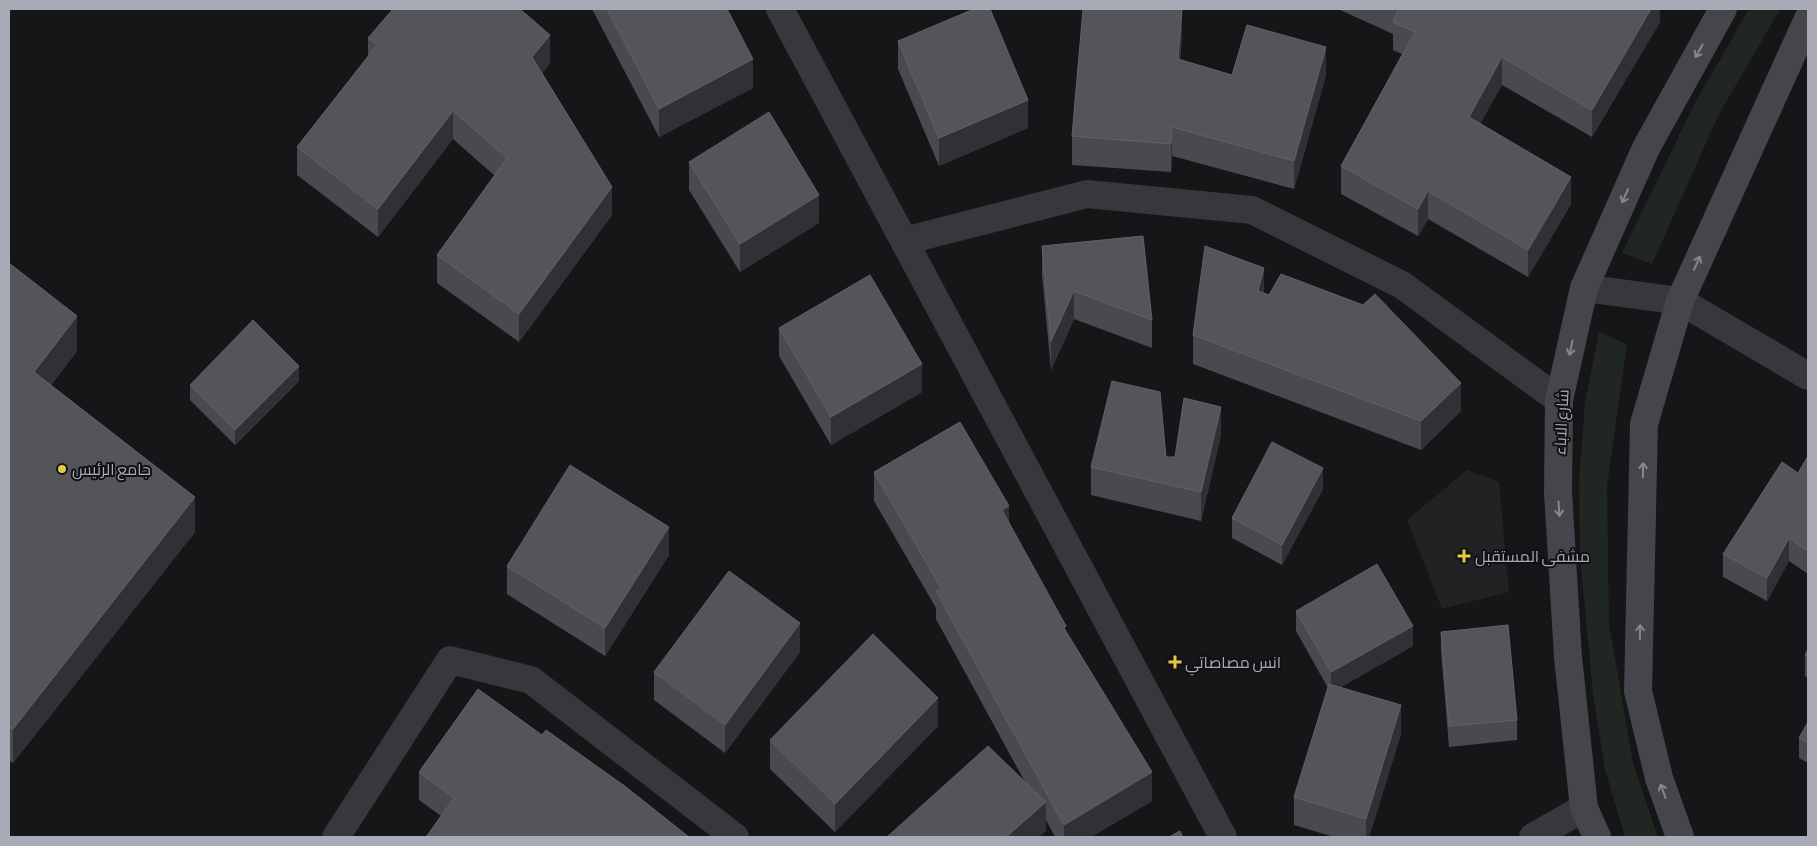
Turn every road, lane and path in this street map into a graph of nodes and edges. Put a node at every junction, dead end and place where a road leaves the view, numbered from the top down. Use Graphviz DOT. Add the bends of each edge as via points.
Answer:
graph roads {
  1 [pos="780,9"];
  2 [pos="1721,10"];
  3 [pos="1808,19"];
  4 [pos="904,241"];
  5 [pos="1584,288"];
  6 [pos="1680,301"];
  7 [pos="1808,376"];
  8 [pos="1559,400"];
  9 [pos="1584,808"];
  10 [pos="336,837"];
  11 [pos="735,837"];
  12 [pos="1223,837"];
  13 [pos="1533,837"];
  14 [pos="1597,837"];
  15 [pos="1680,837"];
  1 -- 4 [label="street"];
  2 -- 5 [label="main road, شارع الاباء, one-way" via="1646,148"];
  6 -- 3 [label="main road, one-way"];
  4 -- 8 [label="street" via="1088,194 1252,210 1402,285"];
  4 -- 12 [label="street"];
  5 -- 6 [label="street"];
  5 -- 8 [label="main road, شارع الاباء, one-way"];
  6 -- 7 [label="street"];
  15 -- 6 [label="main road, one-way" via="1659,778 1638,692 1644,424"];
  8 -- 9 [label="main road, شارع الاباء, one-way" via="1558,492 1568,657"];
  9 -- 13 [label="street"];
  9 -- 14 [label="main road, شارع الاباء"];
  10 -- 11 [label="street" via="450,660 531,680"];
}
